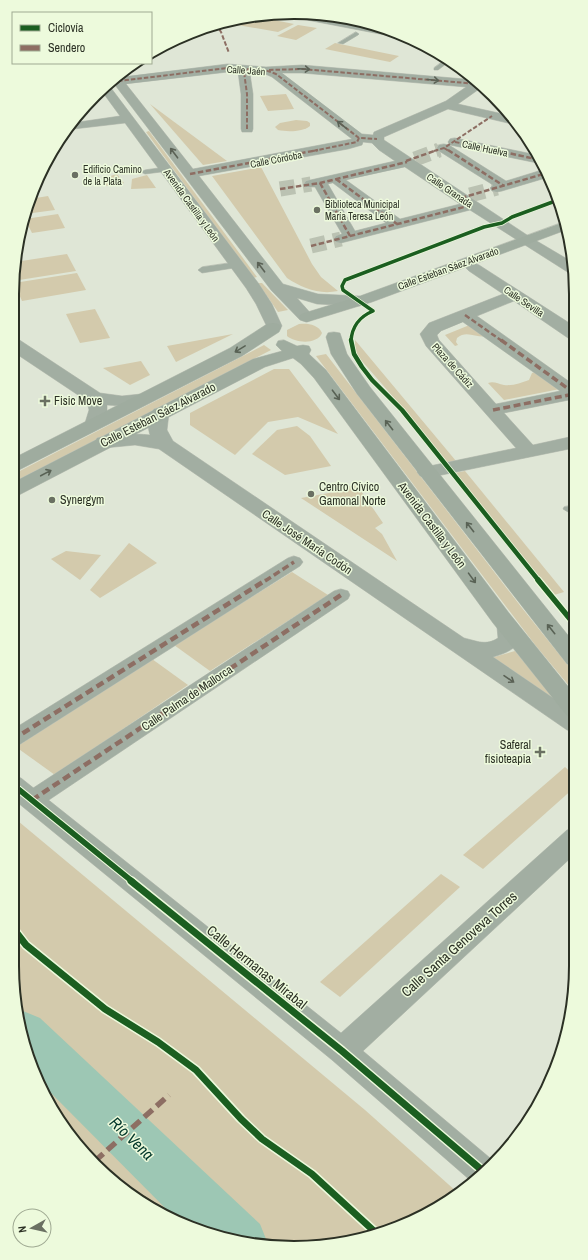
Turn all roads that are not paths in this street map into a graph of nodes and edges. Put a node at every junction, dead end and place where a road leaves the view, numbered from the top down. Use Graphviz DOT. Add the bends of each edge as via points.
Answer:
graph roads {
  1 [pos="327,21"];
  2 [pos="366,28"];
  3 [pos="356,34"];
  4 [pos="341,44"];
  5 [pos="444,63"];
  6 [pos="259,69"];
  7 [pos="436,69"];
  8 [pos="124,78"];
  9 [pos="119,82"];
  10 [pos="470,83"];
  11 [pos="474,86"];
  12 [pos="108,92"];
  13 [pos="446,105"];
  14 [pos="492,116"];
  15 [pos="128,119"];
  16 [pos="506,119"];
  17 [pos="77,126"];
  18 [pos="247,129"];
  19 [pos="359,138"];
  20 [pos="377,139"];
  21 [pos="446,147"];
  22 [pos="533,159"];
  23 [pos="409,161"];
  24 [pos="166,169"];
  25 [pos="145,172"];
  26 [pos="190,174"];
  27 [pos="542,175"];
  28 [pos="336,179"];
  29 [pos="468,199"];
  30 [pos="397,224"];
  31 [pos="561,228"];
  32 [pos="563,235"];
  33 [pos="530,243"];
  34 [pos="237,265"];
  35 [pos="567,266"];
  36 [pos="474,268"];
  37 [pos="202,270"];
  38 [pos="277,287"];
  39 [pos="516,295"];
  40 [pos="359,301"];
  41 [pos="465,315"];
  42 [pos="307,317"];
  43 [pos="274,327"];
  44 [pos="569,331"];
  45 [pos="335,334"];
  46 [pos="19,348"];
  47 [pos="299,352"];
  48 [pos="569,390"];
  49 [pos="569,395"];
  50 [pos="95,398"];
  51 [pos="141,399"];
  52 [pos="493,410"];
  53 [pos="160,413"];
  54 [pos="94,423"];
  55 [pos="104,442"];
  56 [pos="569,443"];
  57 [pos="166,445"];
  58 [pos="528,451"];
  59 [pos="19,462"];
  60 [pos="427,472"];
  61 [pos="19,488"];
  62 [pos="294,562"];
  63 [pos="341,595"];
  64 [pos="508,627"];
  65 [pos="448,638"];
  66 [pos="569,651"];
  67 [pos="569,703"];
  68 [pos="569,720"];
  69 [pos="19,736"];
  70 [pos="22,792"];
  71 [pos="569,844"];
  72 [pos="342,1051"];
  73 [pos="480,1168"];
  1 -- 2 [label="street"];
  3 -- 4 [label="lane"];
  5 -- 7 [label="lane"];
  6 -- 8 [label="street, Calle Jaén" via="223,68"];
  6 -- 10 [label="street, one-way" via="309,70"];
  6 -- 18 [label="street" via="244,72"];
  19 -- 6 [label="street, Calle Jaén, one-way" via="276,74"];
  26 -- 9 [label="street, Avenida Castilla y León, one-way"];
  11 -- 13 [label="street"];
  12 -- 15 [label="street, Avenida Castilla y León"];
  13 -- 14 [label="street"];
  13 -- 20 [label="street" via="379,135"];
  14 -- 16 [label="street"];
  14 -- 21 [label="street, Calle Huelva"];
  15 -- 17 [label="street"];
  15 -- 24 [label="street, Avenida Castilla y León"];
  19 -- 20 [label="street"];
  19 -- 26 [label="street, Calle Córdoba" via="357,142 348,145"];
  20 -- 23 [label="street, Calle Granada" via="380,144"];
  21 -- 22 [label="street, Calle Huelva"];
  21 -- 27 [label="street, Calle Huelva" via="501,187"];
  23 -- 28 [label="street"];
  23 -- 29 [label="street, Calle Granada"];
  24 -- 25 [label="lane"];
  24 -- 34 [label="street, Avenida Castilla y León"];
  38 -- 26 [label="street, Avenida Castilla y León, one-way"];
  28 -- 30 [label="street"];
  28 -- 30 [label="street" via="315,184 346,237"];
  29 -- 30 [label="street"];
  29 -- 33 [label="street, Calle Granada"];
  31 -- 33 [label="main road, Calle Esteban Sáez Alvarado"];
  32 -- 33 [label="main road, Calle Esteban Sáez Alvarado"];
  33 -- 35 [label="street, Calle Granada"];
  33 -- 36 [label="main road, Calle Esteban Sáez Alvarado"];
  33 -- 40 [label="main road, Calle Esteban Sáez Alvarado"];
  34 -- 37 [label="lane"];
  34 -- 43 [label="street, Avenida Castilla y León" via="264,304"];
  36 -- 39 [label="street, Calle Sevilla"];
  36 -- 45 [label="main road, Calle Esteban Sáez Alvarado" via="375,305 352,316"];
  38 -- 40 [label="street" via="317,298"];
  38 -- 42 [label="street, Avenida Castilla y León"];
  39 -- 41 [label="street, Plaza de Cádiz"];
  39 -- 44 [label="street, Calle Sevilla"];
  40 -- 42 [label="main road, Calle Esteban Sáez Alvarado"];
  41 -- 48 [label="street"];
  41 -- 52 [label="street, Plaza de Cádiz" via="435,327 428,334 432,342"];
  42 -- 43 [label="main road, Calle Esteban Sáez Alvarado" via="287,319"];
  42 -- 45 [label="main road" via="327,322"];
  43 -- 47 [label="main road, Avenida Castilla y León" via="273,338"];
  43 -- 51 [label="main road, Calle Esteban Sáez Alvarado, one-way" via="236,352"];
  45 -- 47 [label="main road, Calle Esteban Sáez Alvarado" via="324,345"];
  60 -- 45 [label="main road, one-way" via="362,390 339,354"];
  46 -- 50 [label="street"];
  47 -- 53 [label="main road, Calle Esteban Sáez Alvarado" via="287,360 259,363"];
  47 -- 64 [label="main road, Avenida Castilla y León, one-way" via="320,374"];
  49 -- 52 [label="street"];
  50 -- 51 [label="street, Calle Esteban Sáez Alvarado"];
  50 -- 54 [label="street" via="99,406"];
  51 -- 54 [label="main road, Calle Esteban Sáez Alvarado"];
  52 -- 58 [label="street, Plaza de Cádiz"];
  53 -- 55 [label="main road, Calle Esteban Sáez Alvarado"];
  53 -- 57 [label="street, Calle José María Codón" via="157,434"];
  54 -- 59 [label="main road, Calle Esteban Sáez Alvarado"];
  55 -- 57 [label="street, Calle José María Codón" via="131,438"];
  61 -- 55 [label="main road, Calle Esteban Sáez Alvarado, one-way"];
  56 -- 58 [label="street"];
  57 -- 65 [label="street, Calle José María Codón"];
  58 -- 60 [label="street"];
  66 -- 60 [label="main road, one-way"];
  62 -- 69 [label="street"];
  63 -- 70 [label="street, Calle Palma de Mallorca"];
  64 -- 65 [label="street, Calle José María Codón" via="509,640 502,647 490,651 467,647"];
  64 -- 67 [label="main road, Avenida Castilla y León"];
  65 -- 68 [label="street, Calle José María Codón, one-way"];
  70 -- 72 [label="street, Calle Hermanas Mirabal"];
  71 -- 72 [label="street, Calle Santa Genoveva Torres"];
  72 -- 73 [label="street, Calle Hermanas Mirabal"];
}
